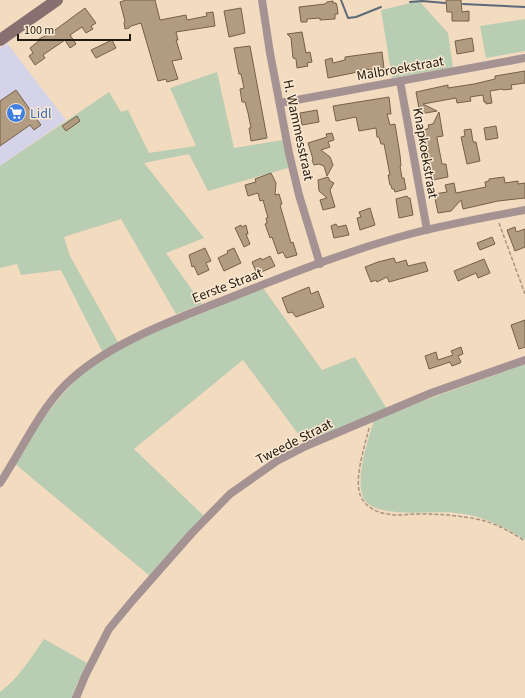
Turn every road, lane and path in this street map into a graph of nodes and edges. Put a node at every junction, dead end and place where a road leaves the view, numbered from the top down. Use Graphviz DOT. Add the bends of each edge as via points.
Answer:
graph roads {
  1 [pos="58,0"];
  2 [pos="262,0"];
  3 [pos="0,40"];
  4 [pos="525,58"];
  5 [pos="400,81"];
  6 [pos="280,103"];
  7 [pos="525,210"];
  8 [pos="496,216"];
  9 [pos="427,230"];
  10 [pos="320,264"];
  11 [pos="525,294"];
  12 [pos="525,360"];
  13 [pos="371,419"];
  14 [pos="0,483"];
  15 [pos="525,541"];
  16 [pos="76,698"];
  1 -- 3 [label="main road"];
  2 -- 6 [label="street, H. Wammesstraat"];
  4 -- 5 [label="street, Malbroekstraat"];
  5 -- 6 [label="street, Malbroekstraat"];
  5 -- 9 [label="street, Knapkoekstraat"];
  6 -- 10 [label="street, H. Wammesstraat" via="292,166"];
  7 -- 8 [label="street, Eerste Straat"];
  8 -- 9 [label="street, Eerste Straat"];
  8 -- 11 [label="path"];
  9 -- 10 [label="street, Eerste Straat"];
  10 -- 14 [label="street, Eerste Straat" via="176,319 91,363 64,386 41,415"];
  12 -- 13 [label="street, Tweede Straat" via="431,393"];
  13 -- 15 [label="path" via="359,474 359,486 360,496 373,510 387,514 451,515 477,519 494,524"];
  13 -- 16 [label="street, Tweede Straat" via="277,461 230,494 192,533 109,629 87,670"];
}
